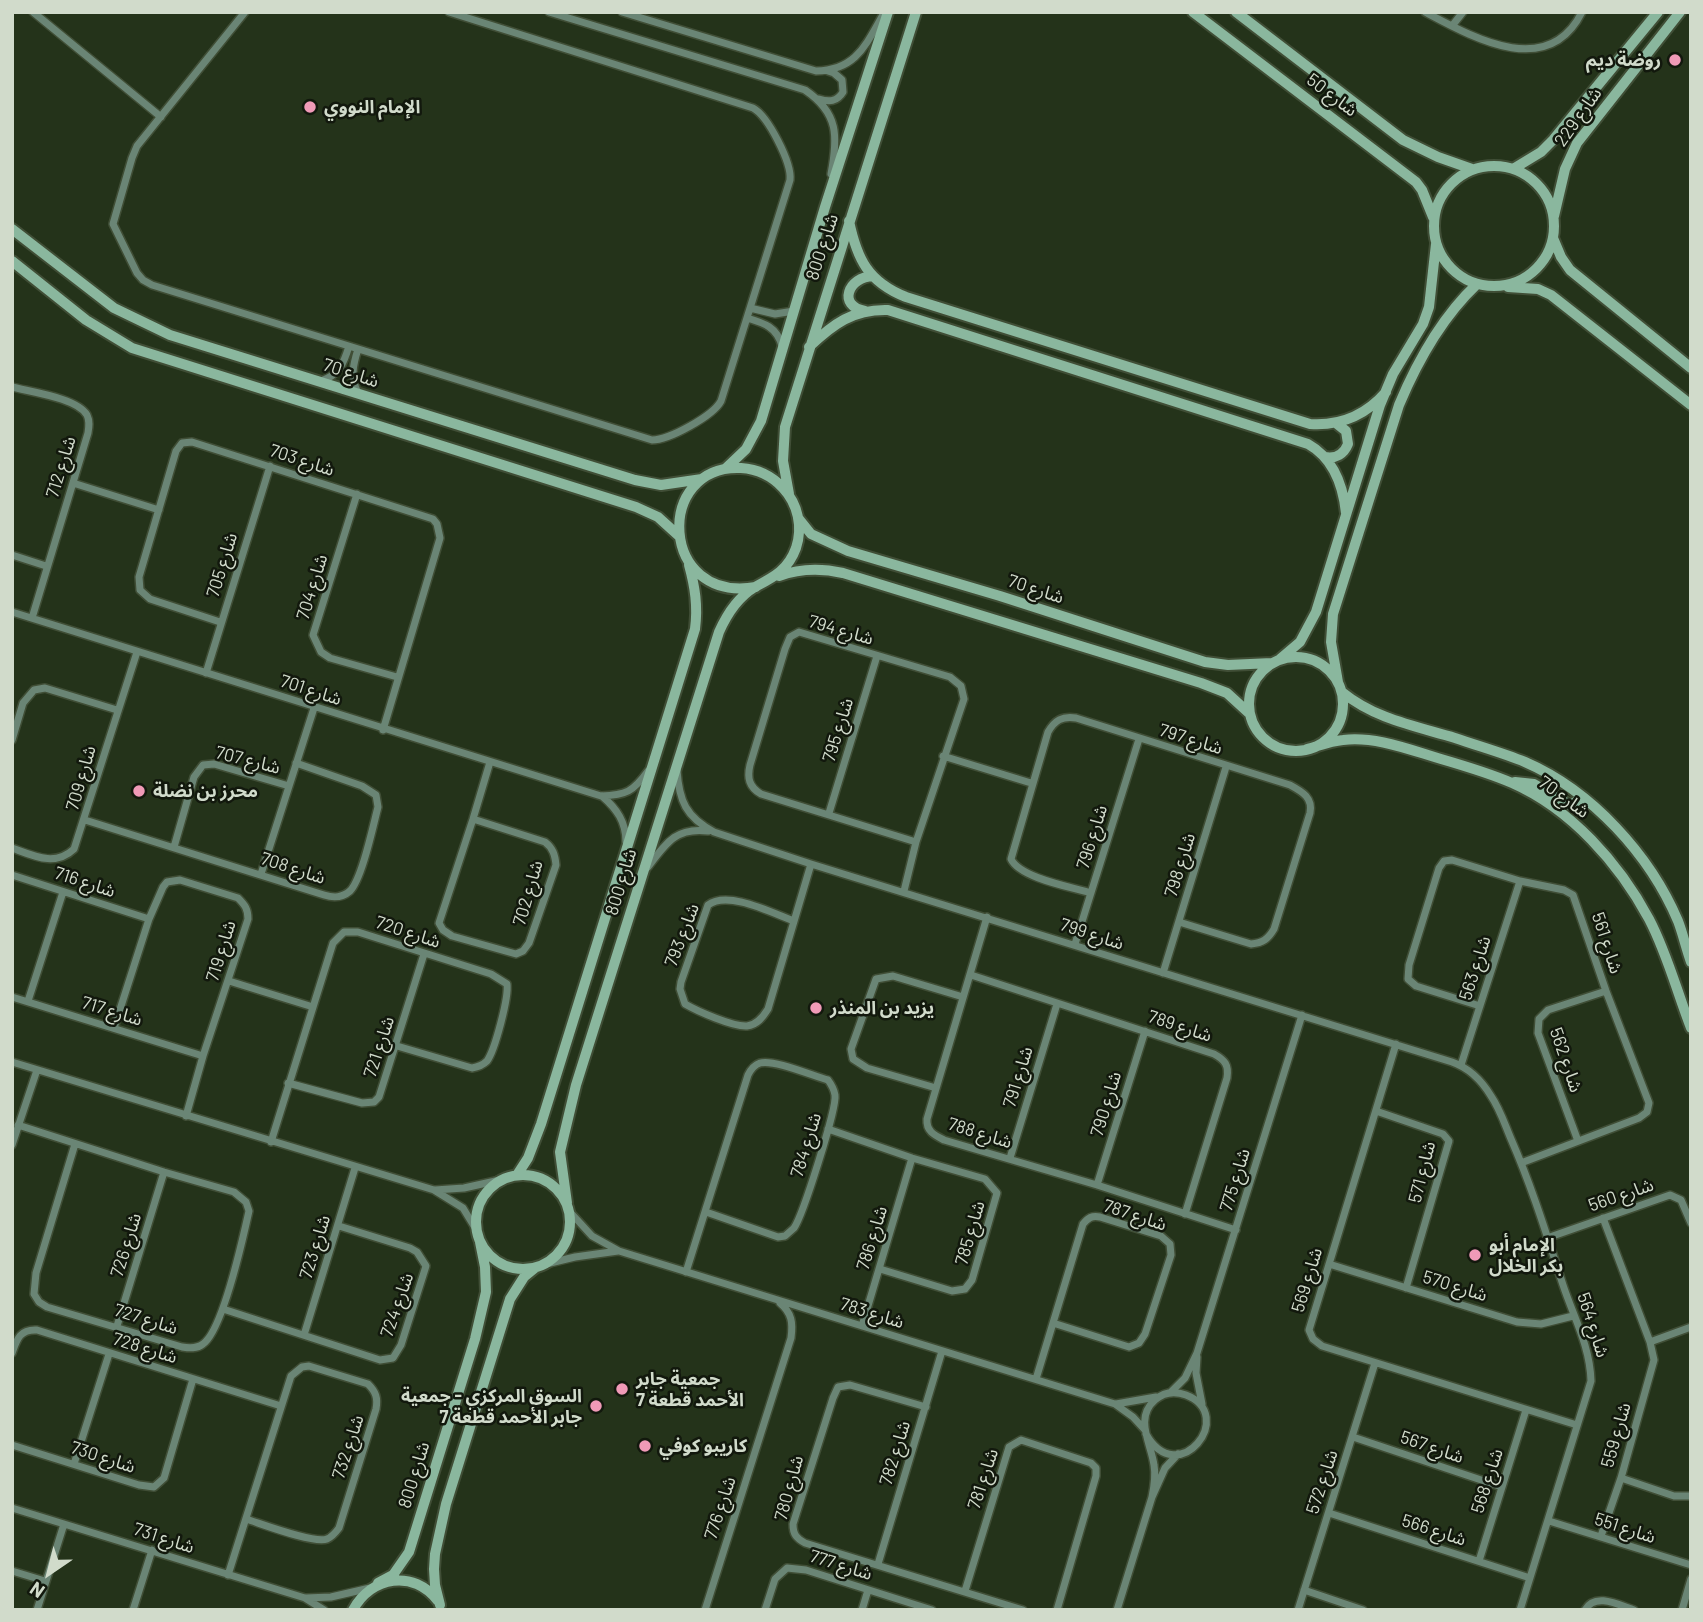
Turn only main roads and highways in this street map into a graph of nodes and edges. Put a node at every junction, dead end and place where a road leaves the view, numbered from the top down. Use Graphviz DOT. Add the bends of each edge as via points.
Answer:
graph roads {
  1 [pos="886,12"];
  2 [pos="916,12"];
  3 [pos="1193,12"];
  4 [pos="1236,12"];
  5 [pos="1658,12"];
  6 [pos="1680,12"];
  7 [pos="1472,169"];
  8 [pos="1513,169"];
  9 [pos="1433,219"];
  10 [pos="1554,219"];
  11 [pos="849,221"];
  12 [pos="12,229"];
  13 [pos="1553,238"];
  14 [pos="1436,244"];
  15 [pos="12,261"];
  16 [pos="873,276"];
  17 [pos="1477,284"];
  18 [pos="1495,287"];
  19 [pos="865,311"];
  20 [pos="809,347"];
  21 [pos="1691,368"];
  22 [pos="1386,392"];
  23 [pos="1691,405"];
  24 [pos="1336,423"];
  25 [pos="1325,457"];
  26 [pos="723,470"];
  27 [pos="705,478"];
  28 [pos="790,496"];
  29 [pos="1346,513"];
  30 [pos="799,519"];
  31 [pos="679,536"];
  32 [pos="689,562"];
  33 [pos="776,576"];
  34 [pos="756,587"];
  35 [pos="1276,661"];
  36 [pos="1340,687"];
  37 [pos="1250,714"];
  38 [pos="1307,749"];
  39 [pos="1513,783"];
  40 [pos="1582,798"];
  41 [pos="1691,962"];
  42 [pos="1691,1028"];
  43 [pos="517,1175"];
  44 [pos="568,1207"];
  45 [pos="478,1237"];
  46 [pos="540,1266"];
  47 [pos="374,1586"];
  48 [pos="441,1607"];
  49 [pos="353,1610"];
  1 -- 26 [label="main road, شارع 800" via="754,437"];
  2 -- 11 [label="main road, شارع 800"];
  3 -- 9 [label="main road, شارع 50" via="1416,182"];
  4 -- 7 [label="main road, شارع 50" via="1403,140"];
  5 -- 8 [label="main road, شارع 229" via="1553,140"];
  6 -- 10 [label="main road, شارع 229" via="1577,143 1564,169"];
  7 -- 8 [label="main road"];
  7 -- 9 [label="main road" via="1446,189"];
  8 -- 10 [label="main road" via="1541,188"];
  9 -- 14 [label="main road"];
  10 -- 13 [label="main road"];
  11 -- 16 [label="main road" via="856,252"];
  11 -- 20 [label="main road, شارع 800"];
  12 -- 27 [label="main road, شارع 70" via="95,295 140,323 170,335 635,480 661,485"];
  13 -- 18 [label="main road" via="1546,257 1533,272 1515,283"];
  13 -- 21 [label="main road" via="1570,270"];
  14 -- 17 [label="main road" via="1451,269"];
  14 -- 22 [label="main road" via="1430,307"];
  15 -- 31 [label="main road" via="86,320 132,348 636,507 658,517"];
  16 -- 19 [label="main road" via="858,280 849,290 851,303"];
  16 -- 24 [label="main road" via="906,297 1310,424"];
  17 -- 18 [label="main road"];
  17 -- 36 [label="main road" via="1443,324 1399,405 1333,614 1331,642"];
  18 -- 23 [label="main road" via="1538,289 1550,295"];
  19 -- 20 [label="main road" via="837,322"];
  19 -- 25 [label="main road" via="888,310 1302,441"];
  20 -- 28 [label="main road, شارع 800" via="783,442"];
  22 -- 24 [label="main road" via="1367,410"];
  22 -- 29 [label="main road"];
  24 -- 25 [label="main road" via="1346,431 1348,444 1341,454"];
  25 -- 29 [label="main road" via="1342,489"];
  26 -- 27 [label="main road"];
  26 -- 28 [label="main road" via="761,472"];
  27 -- 31 [label="main road" via="682,508"];
  28 -- 30 [label="main road"];
  29 -- 35 [label="main road" via="1311,624 1300,642"];
  30 -- 33 [label="main road" via="793,557"];
  30 -- 35 [label="main road, شارع 70" via="811,534 848,551 1205,662"];
  31 -- 32 [label="main road"];
  32 -- 34 [label="main road" via="718,586"];
  32 -- 43 [label="main road, شارع 800" via="698,613 695,629 541,1124"];
  33 -- 34 [label="main road"];
  33 -- 37 [label="main road" via="811,569 843,573 1201,683 1227,693"];
  34 -- 44 [label="main road, شارع 800" via="724,620 564,1128 560,1166"];
  35 -- 36 [label="main road" via="1293,657 1320,663"];
  35 -- 37 [label="main road" via="1255,679"];
  36 -- 38 [label="main road" via="1342,713 1333,732"];
  36 -- 40 [label="main road, شارع 70" via="1377,714 1526,763"];
  37 -- 38 [label="main road" via="1259,733 1276,746"];
  38 -- 39 [label="main road, شارع 70" via="1339,740 1371,740"];
  39 -- 40 [label="main road" via="1534,785 1568,805"];
  39 -- 42 [label="main road, شارع 70" via="1572,821 1629,884 1661,945"];
  40 -- 41 [label="main road, شارع 70" via="1631,845 1657,882 1678,922"];
  43 -- 44 [label="main road" via="547,1181 559,1190"];
  43 -- 45 [label="main road" via="488,1189 476,1216"];
  44 -- 46 [label="main road" via="567,1242"];
  45 -- 46 [label="main road" via="503,1265 519,1269"];
  45 -- 47 [label="main road, شارع 800" via="486,1292 475,1339 409,1552 393,1575"];
  46 -- 48 [label="main road" via="524,1277 510,1299 446,1504 434,1569"];
  47 -- 48 [label="main road" via="413,1582 424,1587"];
  47 -- 49 [label="main road, شارع 800"];
}
